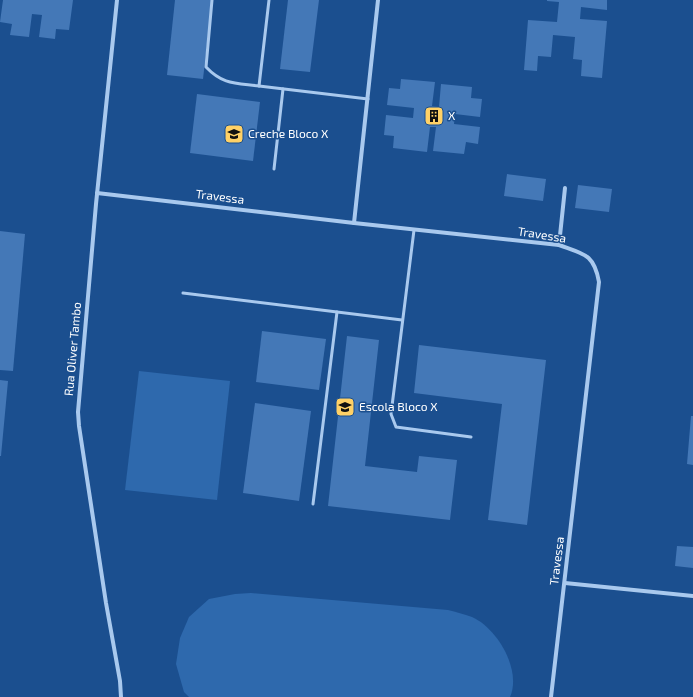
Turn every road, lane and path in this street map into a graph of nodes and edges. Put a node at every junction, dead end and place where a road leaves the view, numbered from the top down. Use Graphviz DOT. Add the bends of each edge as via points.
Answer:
graph roads {
  1 [pos="117,0"];
  2 [pos="212,0"];
  3 [pos="269,0"];
  4 [pos="378,0"];
  5 [pos="259,86"];
  6 [pos="282,89"];
  7 [pos="368,99"];
  8 [pos="274,169"];
  9 [pos="565,188"];
  10 [pos="97,193"];
  11 [pos="354,223"];
  12 [pos="414,230"];
  13 [pos="559,245"];
  14 [pos="183,293"];
  15 [pos="337,312"];
  16 [pos="402,320"];
  17 [pos="471,437"];
  18 [pos="313,504"];
  19 [pos="565,583"];
  20 [pos="693,596"];
  21 [pos="121,697"];
  22 [pos="551,697"];
  1 -- 10 [label="street, Rua Oliver Tambo"];
  2 -- 5 [label="lane" via="206,67 214,76 226,82"];
  3 -- 5 [label="lane"];
  4 -- 7 [label="street"];
  5 -- 6 [label="lane"];
  6 -- 7 [label="lane"];
  6 -- 8 [label="lane"];
  7 -- 11 [label="street"];
  9 -- 13 [label="street"];
  10 -- 11 [label="street, Travessa"];
  10 -- 21 [label="street, Rua Oliver Tambo" via="78,394 78,419"];
  11 -- 12 [label="street, Travessa"];
  12 -- 13 [label="street, Travessa"];
  12 -- 16 [label="lane"];
  13 -- 19 [label="street, Travessa" via="590,258 596,269 598,282"];
  14 -- 15 [label="lane"];
  15 -- 16 [label="lane"];
  15 -- 18 [label="lane"];
  16 -- 17 [label="lane" via="390,414 396,427"];
  19 -- 20 [label="street"];
  19 -- 22 [label="street, Travessa"];
}
